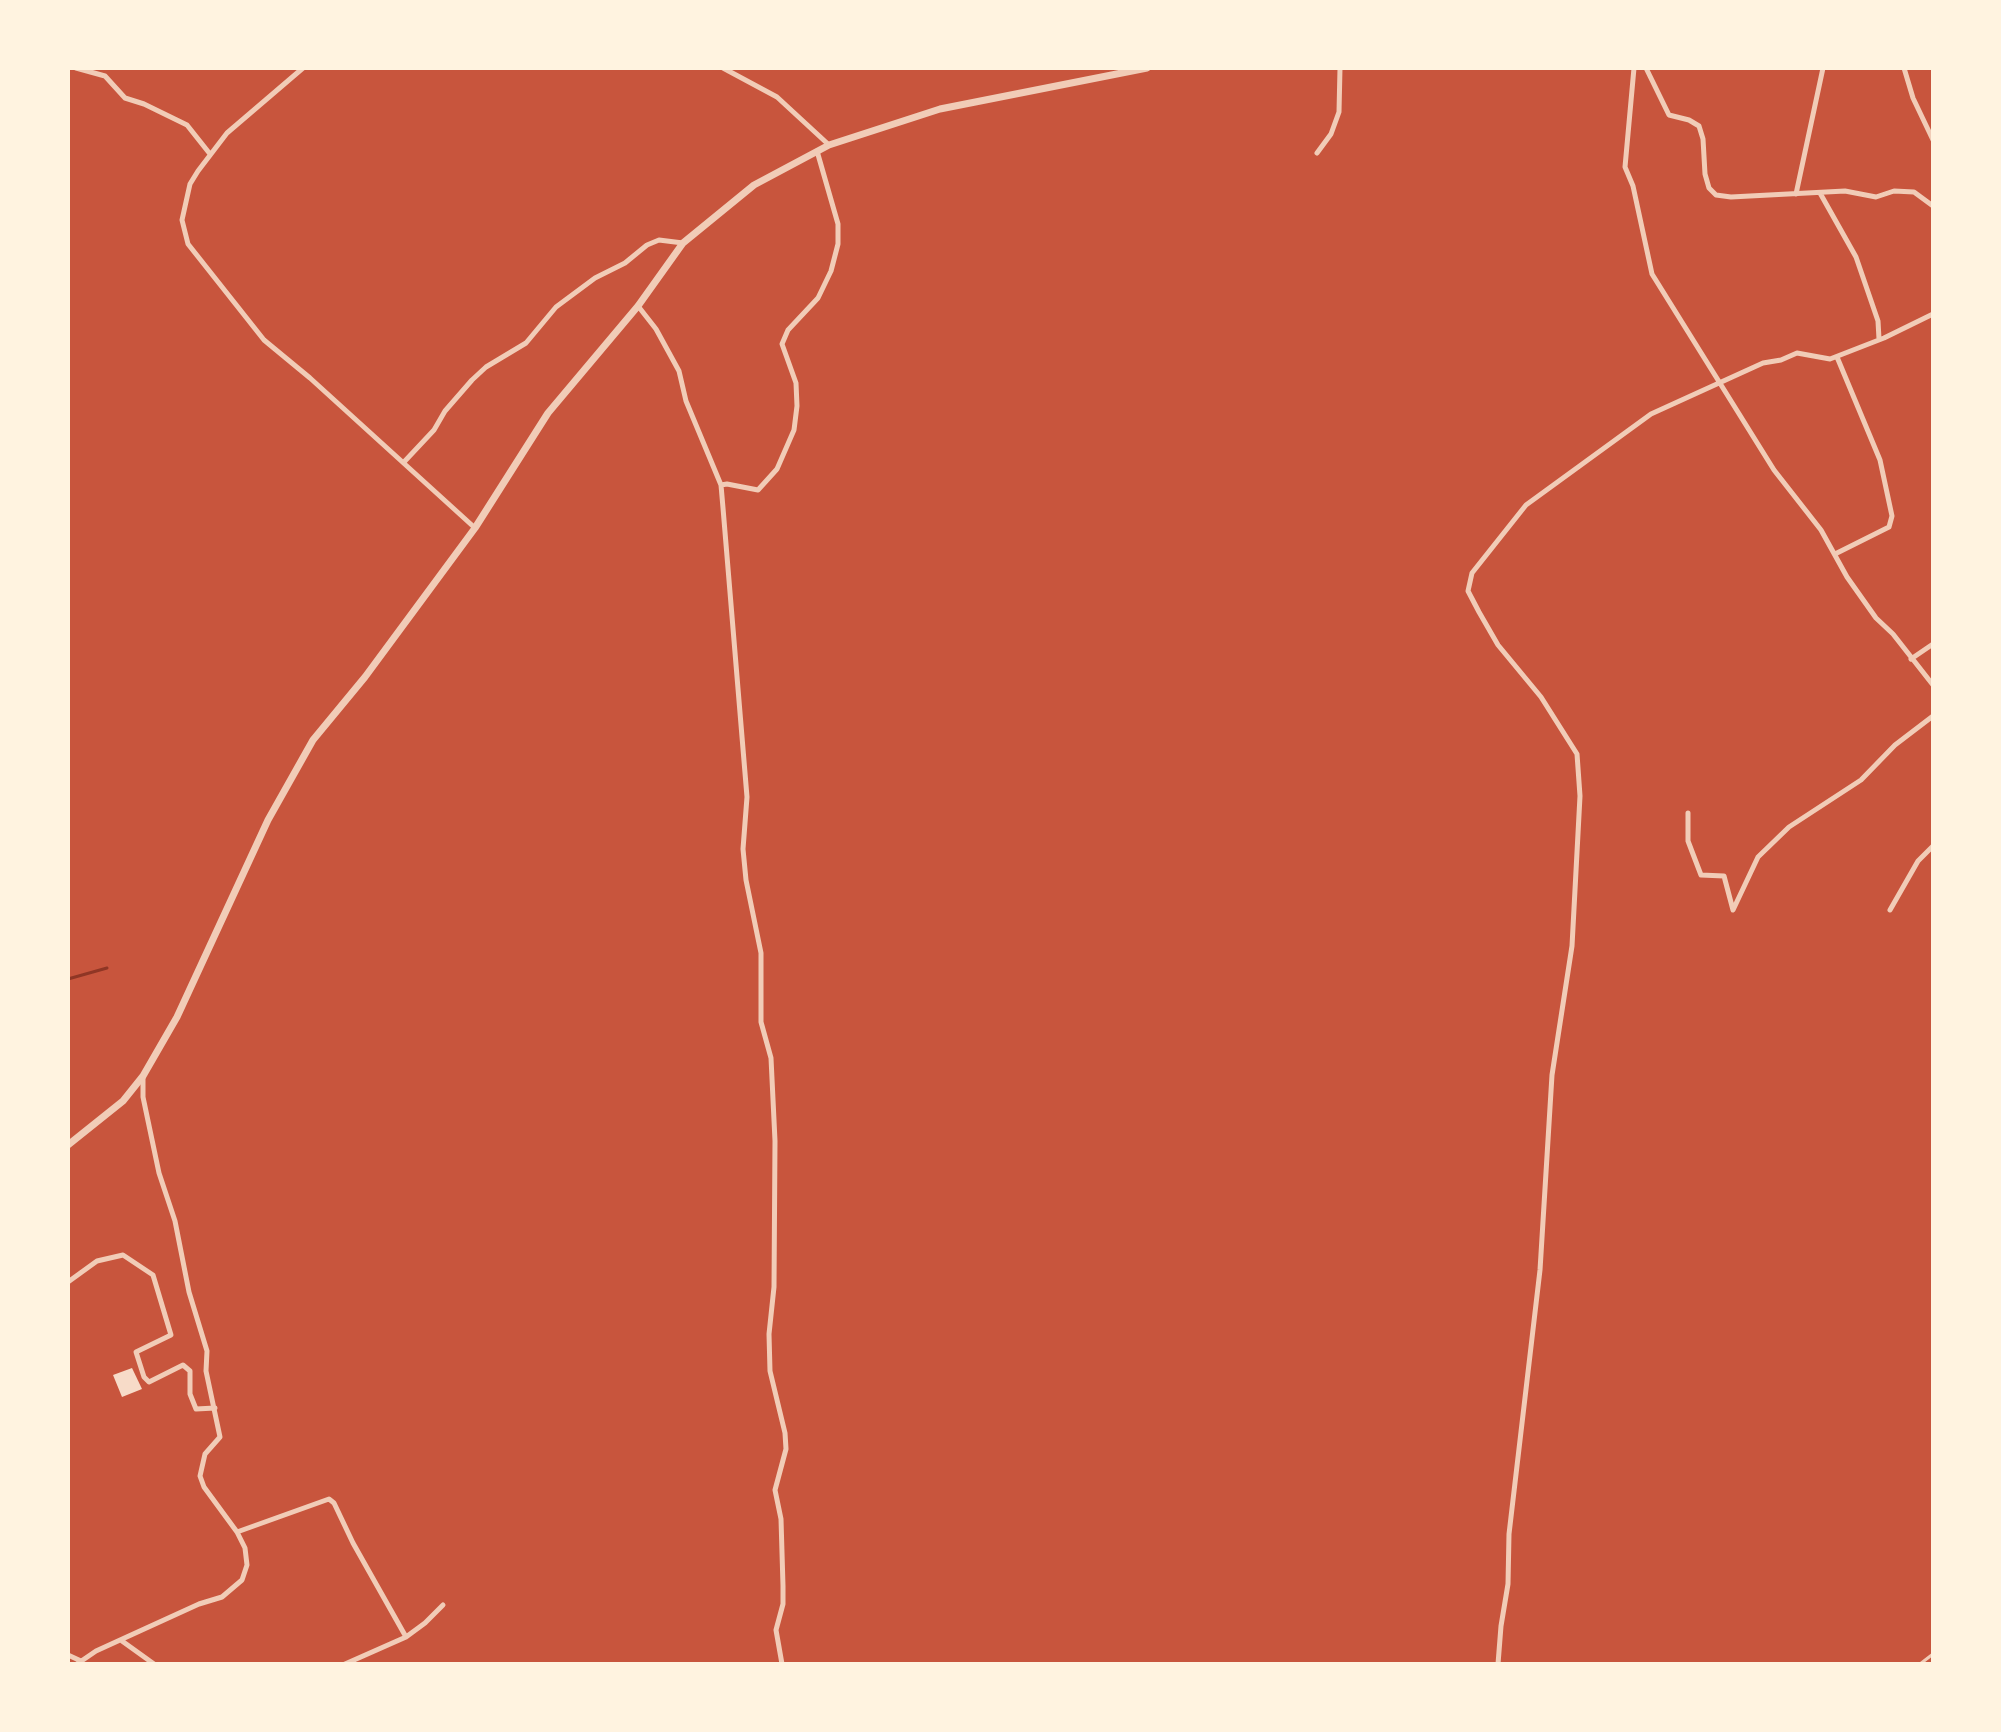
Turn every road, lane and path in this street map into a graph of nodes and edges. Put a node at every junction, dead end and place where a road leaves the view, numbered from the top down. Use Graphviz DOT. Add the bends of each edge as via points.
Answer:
graph roads {
  1 [pos="76,68"];
  2 [pos="303,68"];
  3 [pos="723,68"];
  4 [pos="1147,68"];
  5 [pos="1340,68"];
  6 [pos="1634,68"];
  7 [pos="1646,68"];
  8 [pos="1823,68"];
  9 [pos="1904,68"];
  10 [pos="1933,140"];
  11 [pos="829,145"];
  12 [pos="817,151"];
  13 [pos="1317,153"];
  14 [pos="210,154"];
  15 [pos="1820,193"];
  16 [pos="1796,194"];
  17 [pos="1933,206"];
  18 [pos="683,243"];
  19 [pos="638,306"];
  20 [pos="1933,314"];
  21 [pos="1879,339"];
  22 [pos="1837,357"];
  23 [pos="1722,383"];
  24 [pos="404,462"];
  25 [pos="721,485"];
  26 [pos="475,528"];
  27 [pos="1835,554"];
  28 [pos="1933,644"];
  29 [pos="1911,659"];
  30 [pos="1933,685"];
  31 [pos="1933,716"];
  32 [pos="1688,813"];
  33 [pos="1933,846"];
  34 [pos="1890,910"];
  35 [pos="143,1076"];
  36 [pos="68,1145"];
  37 [pos="68,1282"];
  38 [pos="215,1408"];
  39 [pos="237,1532"];
  40 [pos="443,1605"];
  41 [pos="406,1637"];
  42 [pos="121,1640"];
  43 [pos="1933,1654"];
  44 [pos="68,1655"];
  45 [pos="79,1663"];
  46 [pos="154,1664"];
  47 [pos="345,1664"];
  48 [pos="782,1664"];
  49 [pos="1498,1664"];
  50 [pos="1920,1664"];
  1 -- 14 [label="street" via="105,76 125,98 187,125"];
  2 -- 14 [label="street"];
  3 -- 11 [label="street" via="777,97"];
  4 -- 11 [label="street" via="940,109"];
  5 -- 13 [label="street" via="1339,112"];
  6 -- 23 [label="street" via="1625,167 1652,274"];
  7 -- 16 [label="street" via="1669,115 1699,126 1705,174 1716,195"];
  8 -- 16 [label="street"];
  9 -- 10 [label="street"];
  11 -- 12 [label="street"];
  12 -- 18 [label="street" via="754,185"];
  12 -- 25 [label="street" via="838,224 838,244 818,298 782,344 796,383 794,430 777,469 758,490"];
  14 -- 24 [label="street" via="190,184 182,220 188,244 264,340"];
  15 -- 16 [label="street"];
  15 -- 17 [label="street" via="1876,197 1914,192"];
  15 -- 21 [label="street" via="1856,257"];
  18 -- 19 [label="street"];
  18 -- 24 [label="street" via="652,242 556,307 526,343 472,380"];
  19 -- 25 [label="street" via="672,355"];
  19 -- 26 [label="street" via="548,413"];
  20 -- 21 [label="street"];
  21 -- 22 [label="street"];
  22 -- 23 [label="street" via="1797,353"];
  22 -- 27 [label="street" via="1880,460 1892,516 1889,527"];
  23 -- 27 [label="street" via="1774,470"];
  23 -- 49 [label="street" via="1651,414 1526,505 1472,573 1468,591 1498,645 1541,697 1577,754 1580,796 1572,946 1552,1075 1540,1270"];
  24 -- 26 [label="street"];
  25 -- 48 [label="street" via="747,797 743,849 761,953 761,1022 771,1058 775,1141 770,1371 786,1449 775,1490 781,1519 783,1604 776,1630"];
  26 -- 35 [label="street" via="313,740 268,820 177,1017"];
  27 -- 29 [label="street" via="1876,618"];
  28 -- 29 [label="street"];
  29 -- 30 [label="street"];
  31 -- 32 [label="street" via="1861,780 1768,847 1733,910 1724,876 1701,875 1688,841"];
  33 -- 34 [label="street" via="1918,861"];
  35 -- 36 [label="street" via="123,1101"];
  35 -- 38 [label="street" via="159,1173 207,1351"];
  37 -- 38 [label="street" via="97,1261 123,1255 153,1275 171,1335 136,1352 144,1377 149,1382 183,1365 190,1371 196,1409"];
  38 -- 39 [label="street" via="220,1437 205,1454 200,1476"];
  39 -- 41 [label="street" via="329,1499"];
  39 -- 42 [label="street" via="247,1565 242,1580 222,1597"];
  40 -- 41 [label="street"];
  41 -- 47 [label="street"];
  42 -- 45 [label="street"];
  42 -- 46 [label="street"];
  43 -- 50 [label="lane"];
  44 -- 45 [label="street"];
}
